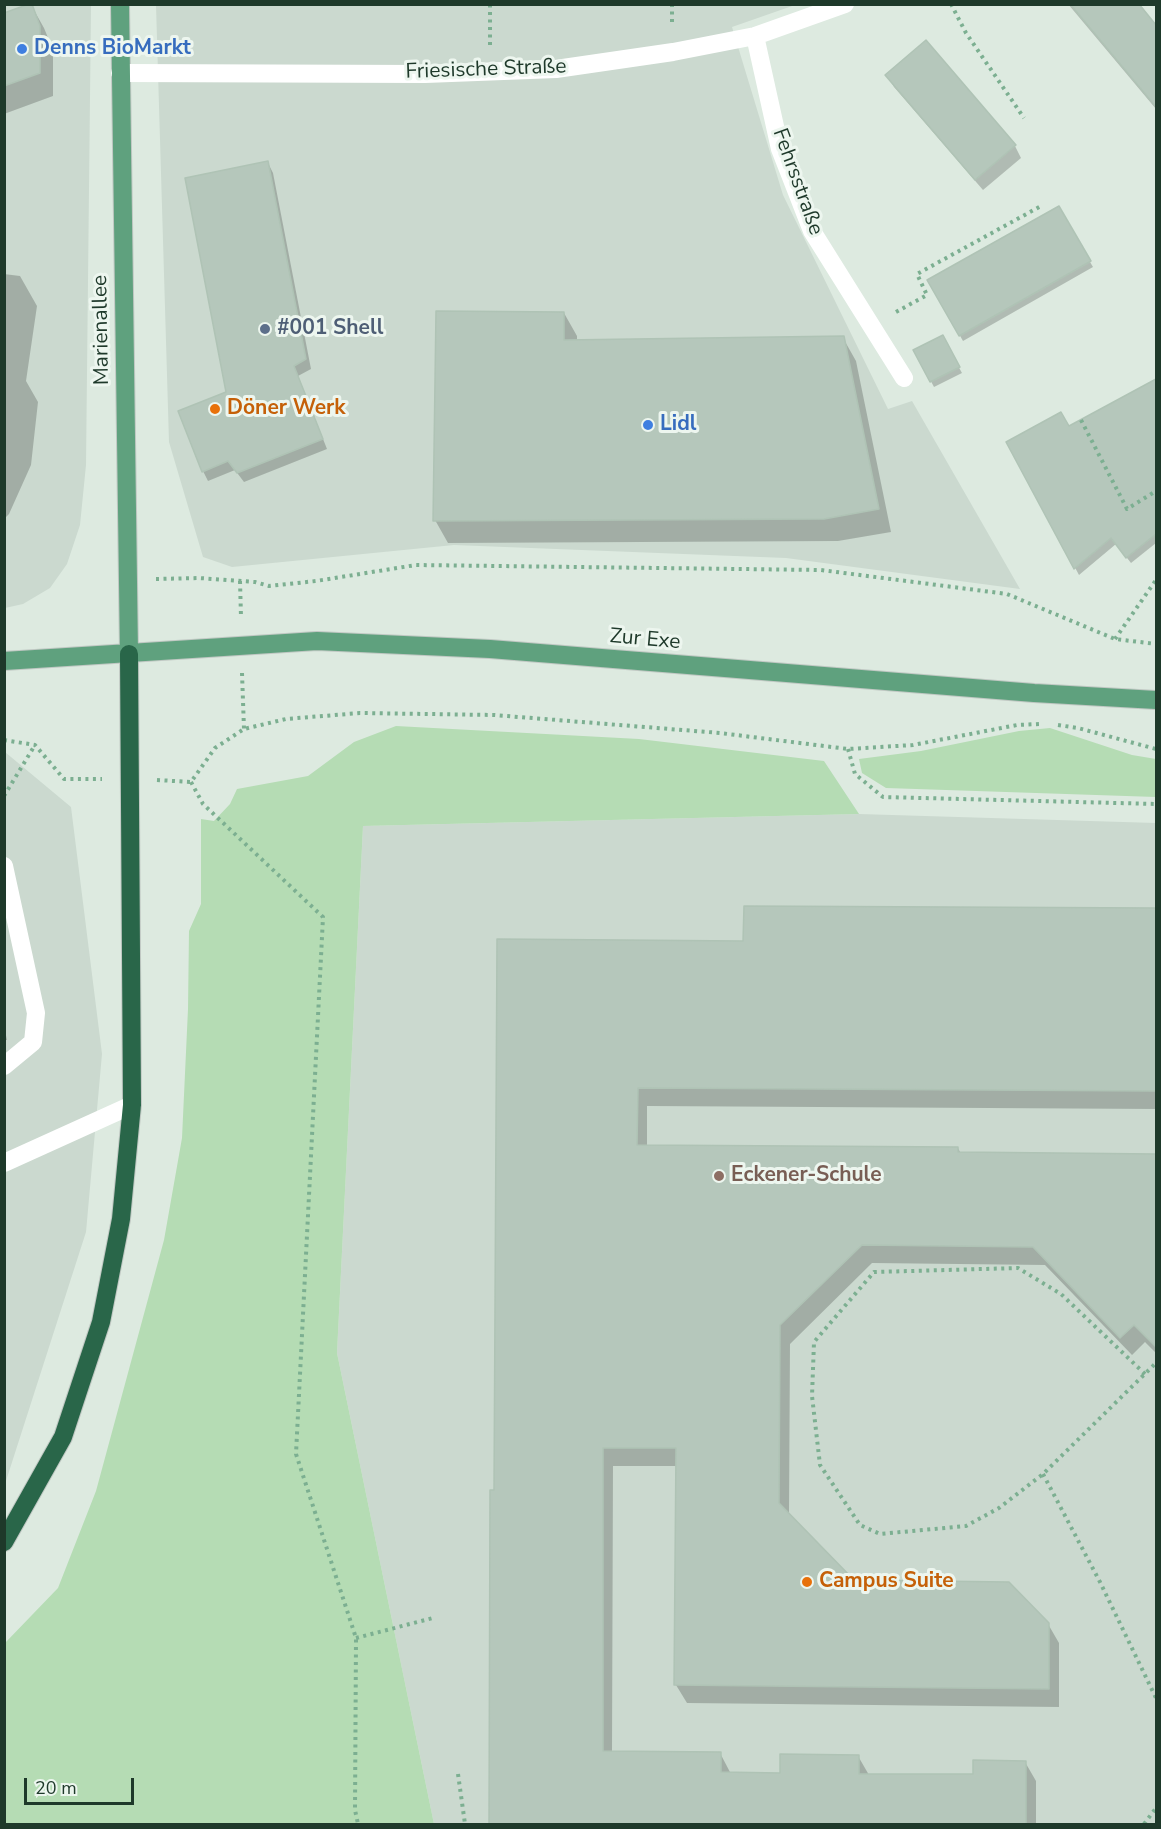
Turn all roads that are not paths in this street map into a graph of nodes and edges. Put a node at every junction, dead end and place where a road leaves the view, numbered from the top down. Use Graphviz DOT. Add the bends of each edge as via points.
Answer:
graph roads {
  1 [pos="120,4"];
  2 [pos="845,4"];
  3 [pos="754,36"];
  4 [pos="120,73"];
  5 [pos="904,378"];
  6 [pos="129,654"];
  7 [pos="4,661"];
  8 [pos="1156,700"];
  9 [pos="4,866"];
  10 [pos="4,1066"];
  11 [pos="132,1105"];
  12 [pos="4,1163"];
  13 [pos="4,1542"];
  1 -- 4 [label="main road, Marienallee"];
  2 -- 3 [label="street, Friesische Straße"];
  3 -- 4 [label="street, Friesische Straße" via="556,69 489,73"];
  3 -- 5 [label="street, Fehrsstraße" via="780,149 812,231"];
  4 -- 6 [label="main road, Marienallee"];
  6 -- 7 [label="main road, Zur Exe"];
  6 -- 8 [label="main road, Zur Exe" via="328,641 490,649"];
  6 -- 11 [label="highway"];
  9 -- 10 [label="street" via="36,1013 33,1042"];
  11 -- 12 [label="street"];
  11 -- 13 [label="highway" via="121,1219 101,1322 63,1437"];
}
